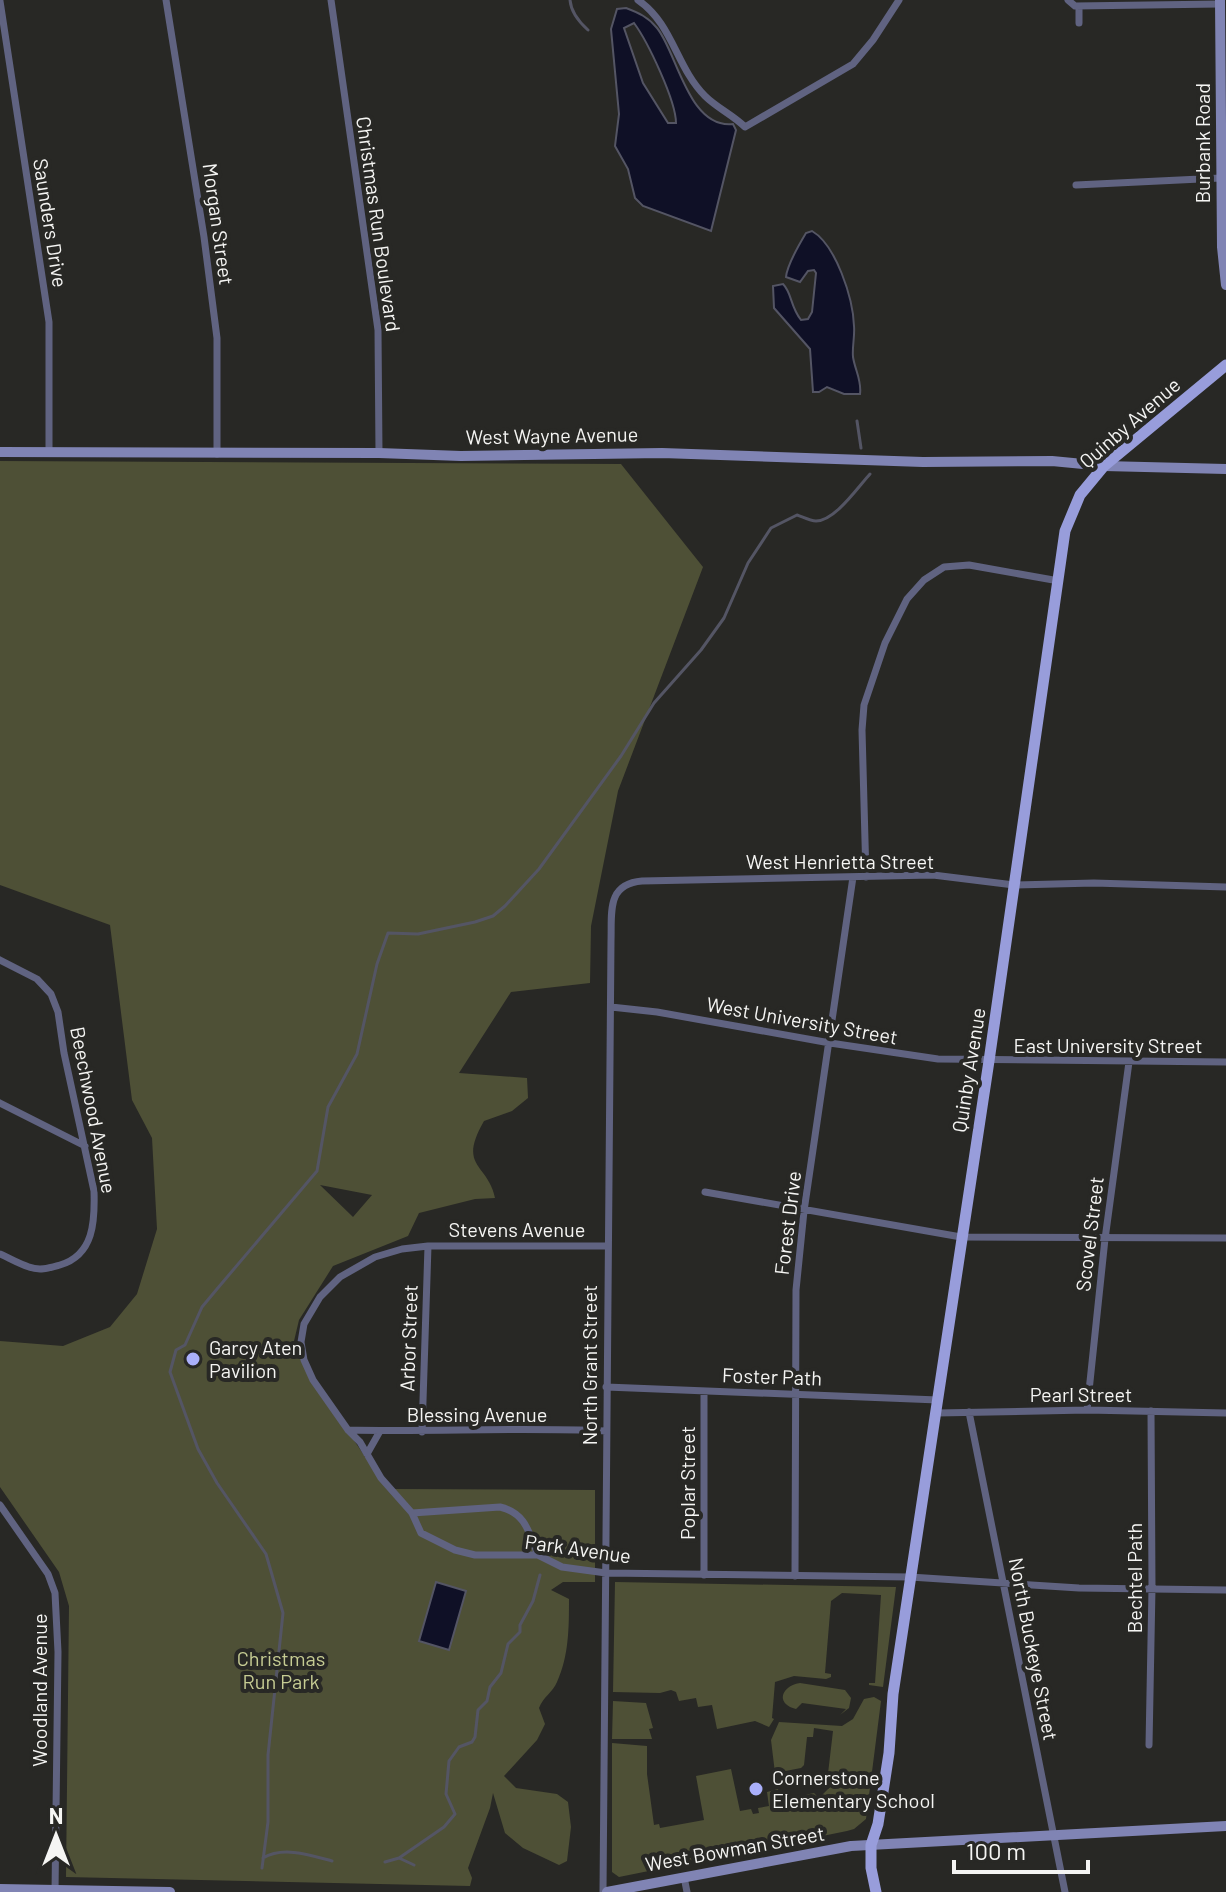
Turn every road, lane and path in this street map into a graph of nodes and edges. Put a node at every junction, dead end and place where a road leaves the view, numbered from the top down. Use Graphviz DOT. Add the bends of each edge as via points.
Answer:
graph roads {
  1 [pos="166,0"];
  2 [pos="331,0"];
  3 [pos="638,0"];
  4 [pos="899,0"];
  5 [pos="1068,0"];
  6 [pos="0,1"];
  7 [pos="1220,2"];
  8 [pos="1079,6"];
  9 [pos="1079,23"];
  10 [pos="1221,178"];
  11 [pos="1076,185"];
  12 [pos="1226,285"];
  13 [pos="1226,365"];
  14 [pos="0,452"];
  15 [pos="49,452"];
  16 [pos="379,453"];
  17 [pos="217,454"];
  18 [pos="1104,466"];
  19 [pos="1226,469"];
  20 [pos="1059,581"];
  21 [pos="853,877"];
  22 [pos="866,877"];
  23 [pos="666,881"];
  24 [pos="1014,885"];
  25 [pos="1226,887"];
  26 [pos="0,960"];
  27 [pos="611,1007"];
  28 [pos="830,1043"];
  29 [pos="989,1061"];
  30 [pos="1129,1062"];
  31 [pos="1226,1062"];
  32 [pos="0,1103"];
  33 [pos="85,1146"];
  34 [pos="705,1192"];
  35 [pos="804,1211"];
  36 [pos="961,1237"];
  37 [pos="1226,1238"];
  38 [pos="1105,1239"];
  39 [pos="428,1246"];
  40 [pos="606,1246"];
  41 [pos="0,1254"];
  42 [pos="606,1387"];
  43 [pos="704,1391"];
  44 [pos="794,1393"];
  45 [pos="937,1406"];
  46 [pos="1087,1410"];
  47 [pos="1151,1411"];
  48 [pos="969,1412"];
  49 [pos="1226,1413"];
  50 [pos="348,1430"];
  51 [pos="380,1431"];
  52 [pos="606,1431"];
  53 [pos="422,1432"];
  54 [pos="367,1454"];
  55 [pos="0,1505"];
  56 [pos="412,1513"];
  57 [pos="538,1555"];
  58 [pos="606,1573"];
  59 [pos="704,1575"];
  60 [pos="795,1576"];
  61 [pos="910,1577"];
  62 [pos="1003,1584"];
  63 [pos="1152,1588"];
  64 [pos="1226,1590"];
  65 [pos="1149,1745"];
  66 [pos="1226,1826"];
  67 [pos="1053,1830"];
  68 [pos="871,1845"];
  69 [pos="684,1877"];
  70 [pos="0,1889"];
  71 [pos="56,1891"];
  72 [pos="170,1892"];
  73 [pos="605,1892"];
  74 [pos="687,1892"];
  75 [pos="876,1892"];
  76 [pos="1065,1892"];
  1 -- 17 [label="street, Morgan Street" via="217,338"];
  2 -- 16 [label="street, Christmas Run Boulevard" via="378,330"];
  3 -- 4 [label="street" via="659,18 705,97 745,127 853,64"];
  5 -- 8 [label="street"];
  6 -- 15 [label="street, Saunders Drive" via="49,322"];
  7 -- 8 [label="street"];
  7 -- 10 [label="street, Burbank Road"];
  8 -- 9 [label="street"];
  10 -- 11 [label="street"];
  10 -- 12 [label="street, Burbank Road"];
  13 -- 18 [label="main road, Quinby Avenue"];
  14 -- 15 [label="street, West Wayne Avenue"];
  15 -- 17 [label="street, West Wayne Avenue"];
  16 -- 17 [label="street, West Wayne Avenue"];
  16 -- 18 [label="street, West Wayne Avenue" via="662,453"];
  18 -- 19 [label="street, West Wayne Avenue"];
  18 -- 20 [label="main road, Quinby Avenue" via="1080,495 1065,531"];
  20 -- 22 [label="street" via="969,565 944,567 907,599 864,705"];
  20 -- 24 [label="main road, Quinby Avenue"];
  21 -- 22 [label="street, West Henrietta Street"];
  21 -- 23 [label="street, West Henrietta Street"];
  21 -- 28 [label="street, Forest Drive"];
  22 -- 24 [label="street, West Henrietta Street" via="933,875"];
  23 -- 27 [label="street, North Grant Street" via="629,882 613,898"];
  24 -- 25 [label="street, West Henrietta Street"];
  24 -- 29 [label="main road, Quinby Avenue"];
  26 -- 33 [label="street, Beechwood Avenue" via="37,979 51,994"];
  27 -- 28 [label="street, West University Street"];
  27 -- 40 [label="street, North Grant Street"];
  28 -- 29 [label="street, West University Street"];
  28 -- 35 [label="street, Forest Drive"];
  29 -- 30 [label="street, East University Street"];
  29 -- 36 [label="main road, Quinby Avenue"];
  30 -- 31 [label="street, East University Street"];
  30 -- 38 [label="street, Scovel Street"];
  32 -- 33 [label="street"];
  33 -- 41 [label="street, Beechwood Avenue" via="95,1210 85,1247 68,1262 43,1269"];
  34 -- 35 [label="street"];
  35 -- 36 [label="street"];
  35 -- 44 [label="street, Forest Drive"];
  36 -- 38 [label="street"];
  36 -- 45 [label="main road, Quinby Avenue"];
  37 -- 38 [label="street"];
  38 -- 46 [label="street, Scovel Street"];
  39 -- 40 [label="street, Stevens Avenue"];
  39 -- 50 [label="street, Stevens Avenue" via="375,1257 340,1277 304,1324 304,1360"];
  39 -- 53 [label="street, Arbor Street"];
  40 -- 42 [label="street, North Grant Street"];
  42 -- 43 [label="street, Foster Path"];
  42 -- 52 [label="street, North Grant Street"];
  43 -- 44 [label="street, Foster Path"];
  43 -- 59 [label="street, Poplar Street"];
  44 -- 45 [label="street, Foster Path"];
  44 -- 60 [label="street, Forest Drive"];
  45 -- 48 [label="street, Pearl Street"];
  45 -- 61 [label="main road, Quinby Avenue"];
  46 -- 47 [label="street, Pearl Street"];
  46 -- 48 [label="street, Pearl Street"];
  47 -- 49 [label="street, Pearl Street"];
  47 -- 63 [label="street, Bechtel Path"];
  48 -- 62 [label="street, North Buckeye Street"];
  50 -- 51 [label="street, Blessing Avenue"];
  50 -- 54 [label="street, Park Avenue"];
  51 -- 53 [label="street, Blessing Avenue"];
  51 -- 54 [label="street"];
  52 -- 53 [label="street, Blessing Avenue"];
  52 -- 58 [label="street, North Grant Street"];
  54 -- 56 [label="street, Park Avenue"];
  55 -- 71 [label="street, Woodland Avenue" via="48,1574 55,1593"];
  56 -- 57 [label="street, Park Avenue" via="421,1533 455,1550 496,1557"];
  56 -- 57 [label="street" via="511,1509 525,1522"];
  57 -- 58 [label="street, Park Avenue" via="562,1567"];
  58 -- 59 [label="street, Park Avenue"];
  58 -- 73 [label="street, North Grant Street"];
  59 -- 60 [label="street, Park Avenue"];
  60 -- 61 [label="street, Park Avenue"];
  61 -- 62 [label="street, Park Avenue"];
  61 -- 68 [label="main road, Quinby Avenue" via="889,1753"];
  62 -- 63 [label="street, Park Avenue"];
  62 -- 67 [label="street, North Buckeye Street"];
  63 -- 64 [label="street, Park Avenue"];
  63 -- 65 [label="street, Bechtel Path"];
  66 -- 67 [label="street, West Bowman Street"];
  67 -- 68 [label="street, West Bowman Street"];
  67 -- 76 [label="street, North Buckeye Street"];
  68 -- 69 [label="street, West Bowman Street"];
  68 -- 75 [label="main road, Quinby Avenue"];
  69 -- 73 [label="street, West Bowman Street"];
  69 -- 74 [label="street"];
  70 -- 71 [label="street"];
  71 -- 72 [label="street"];
}
